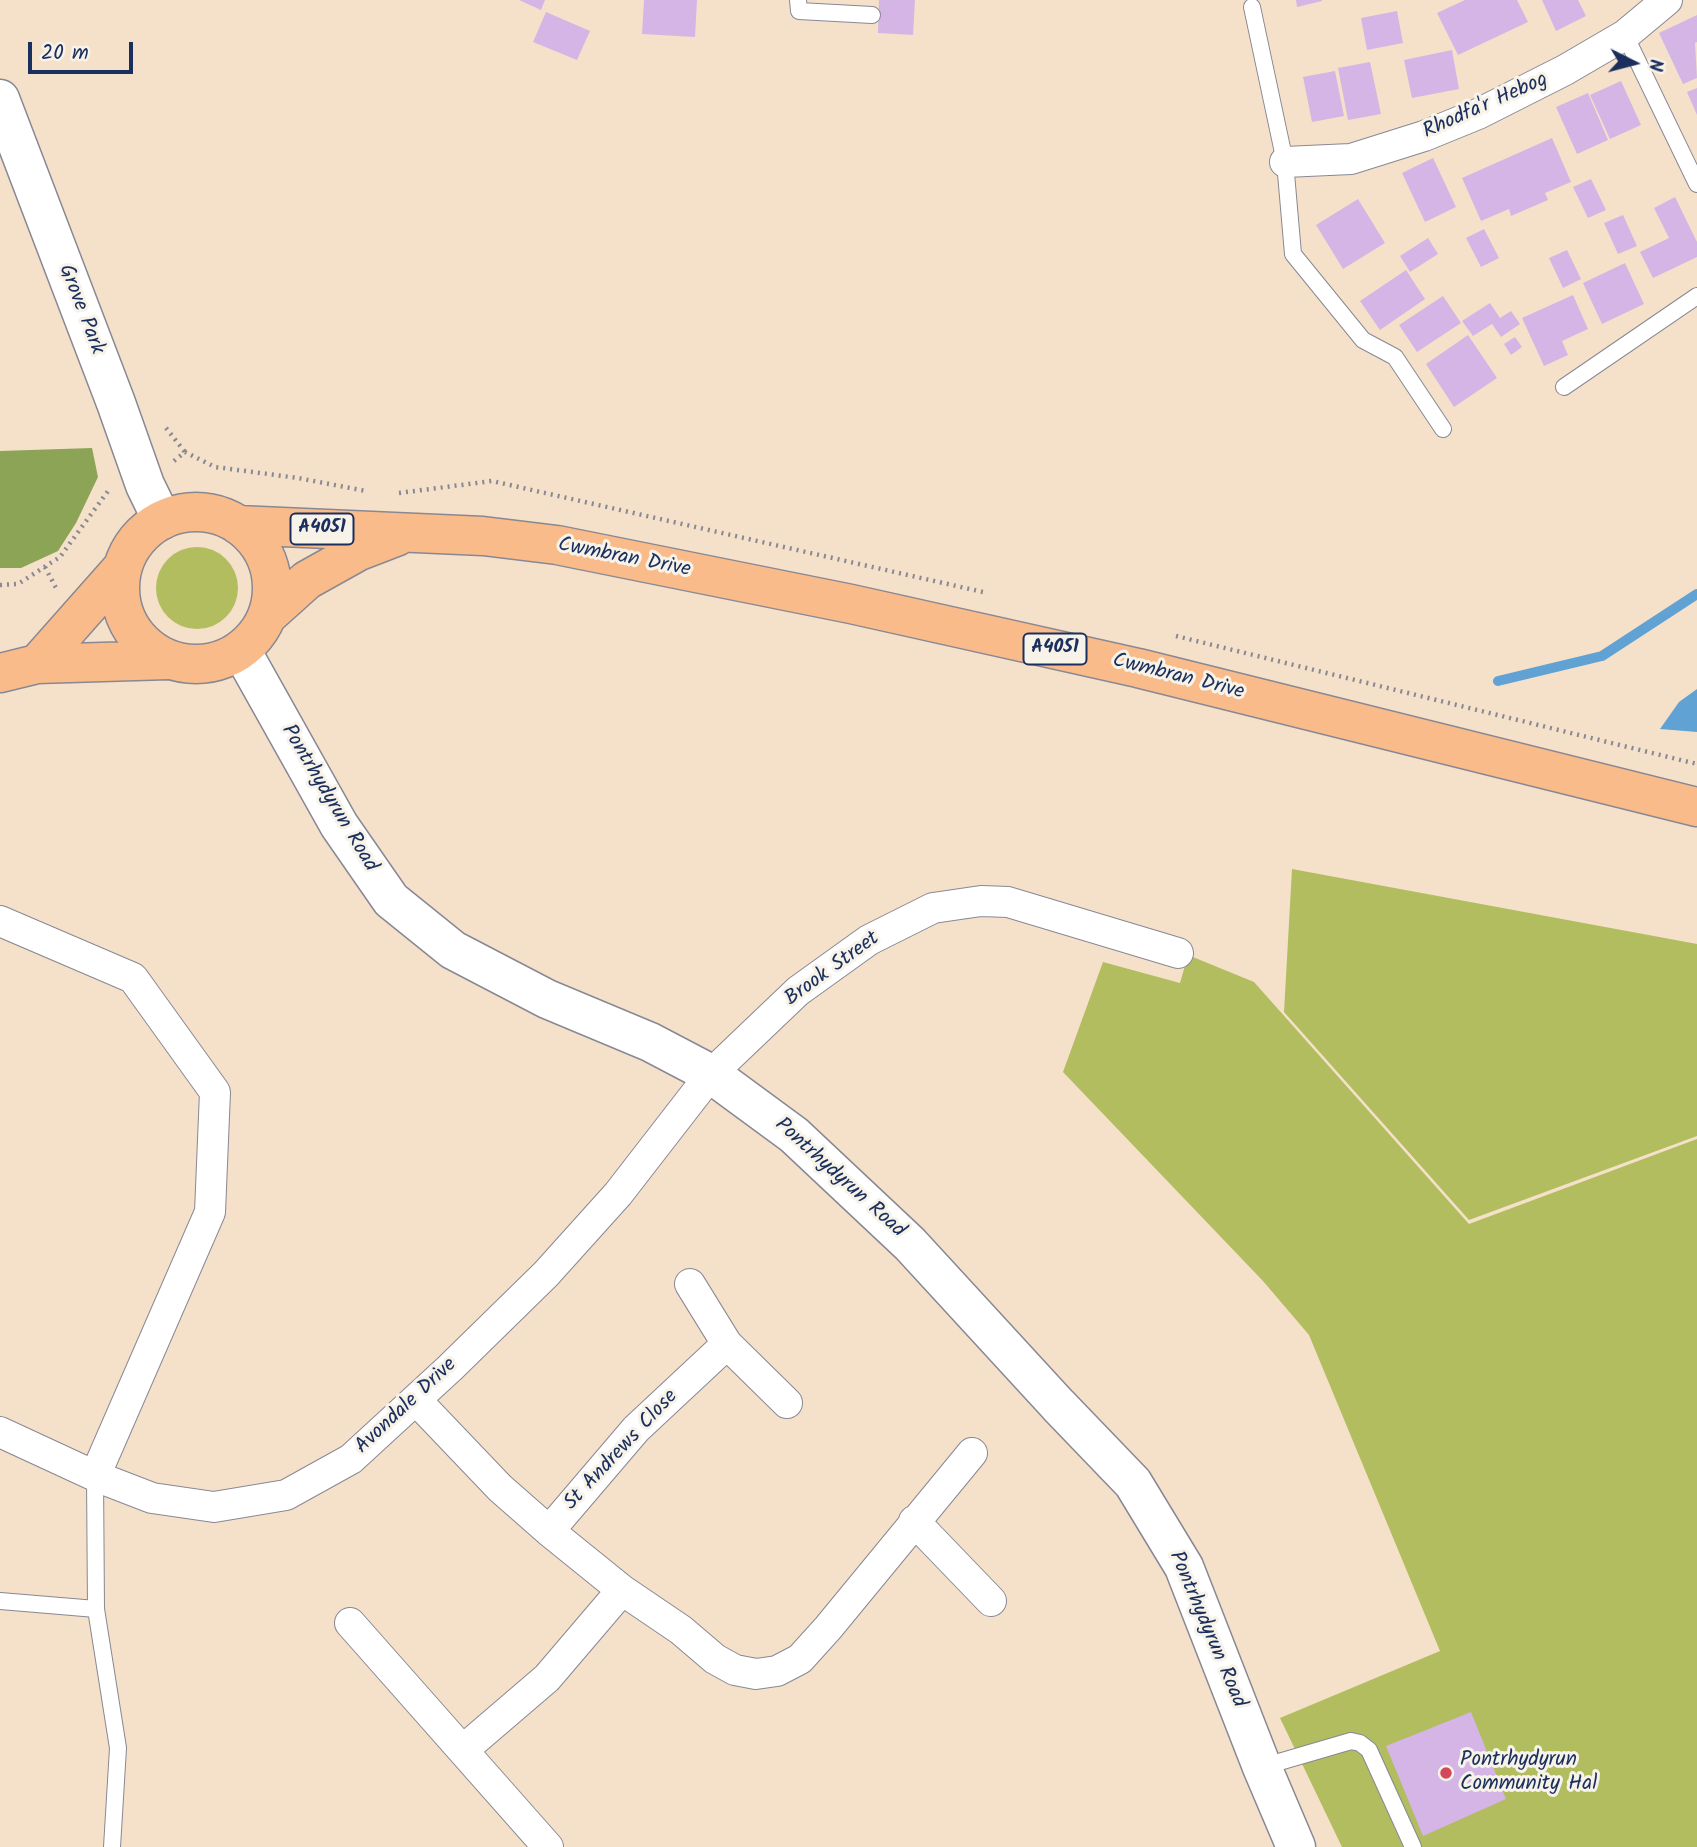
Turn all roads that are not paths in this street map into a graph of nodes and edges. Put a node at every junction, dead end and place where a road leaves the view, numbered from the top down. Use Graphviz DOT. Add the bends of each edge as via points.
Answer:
graph roads {
  1 [pos="798,0"];
  2 [pos="1667,0"];
  3 [pos="1252,7"];
  4 [pos="872,15"];
  5 [pos="1625,35"];
  6 [pos="0,99"];
  7 [pos="1286,162"];
  8 [pos="1697,184"];
  9 [pos="1697,296"];
  10 [pos="1564,387"];
  11 [pos="1443,429"];
  12 [pos="162,520"];
  13 [pos="239,525"];
  14 [pos="406,533"];
  15 [pos="122,568"];
  16 [pos="268,615"];
  17 [pos="241,650"];
  18 [pos="168,660"];
  19 [pos="37,664"];
  20 [pos="0,673"];
  21 [pos="1697,807"];
  22 [pos="0,922"];
  23 [pos="1178,953"];
  24 [pos="711,1074"];
  25 [pos="690,1284"];
  26 [pos="727,1344"];
  27 [pos="416,1400"];
  28 [pos="787,1403"];
  29 [pos="0,1432"];
  30 [pos="972,1453"];
  31 [pos="95,1476"];
  32 [pos="914,1521"];
  33 [pos="549,1531"];
  34 [pos="622,1590"];
  35 [pos="0,1601"];
  36 [pos="991,1601"];
  37 [pos="96,1609"];
  38 [pos="350,1623"];
  39 [pos="463,1750"];
  40 [pos="1262,1768"];
  41 [pos="112,1847"];
  42 [pos="548,1847"];
  43 [pos="1296,1847"];
  44 [pos="1413,1847"];
  1 -- 4 [label="lane" via="799,11"];
  2 -- 5 [label="street, Rhodfa'r Hebog"];
  3 -- 7 [label="lane"];
  5 -- 7 [label="street, Rhodfa'r Hebog" via="1565,71 1424,136 1351,159"];
  5 -- 8 [label="lane"];
  6 -- 12 [label="street, Grove Park"];
  7 -- 11 [label="lane" via="1293,254 1363,340 1395,357"];
  9 -- 10 [label="lane"];
  12 -- 13 [label="main road" via="201,512"];
  12 -- 15 [label="main road" via="137,540"];
  13 -- 14 [label="main road, A4051"];
  13 -- 16 [label="main road" via="265,555 271,575"];
  14 -- 16 [label="main road, A4051" via="359,551 307,580"];
  14 -- 21 [label="main road, Cwmbran Drive / A4051" via="557,545 851,604 1138,668"];
  15 -- 18 [label="main road" via="120,596 128,623 145,645"];
  15 -- 19 [label="main road"];
  16 -- 17 [label="main road" via="257,635"];
  17 -- 18 [label="main road" via="218,662 193,665"];
  17 -- 24 [label="street, Pontrhydyrun Road" via="339,825 391,900 453,950"];
  18 -- 19 [label="main road"];
  19 -- 20 [label="main road"];
  22 -- 31 [label="street" via="133,978 215,1092 209,1212"];
  23 -- 24 [label="street, Brook Street" via="1008,902 933,908 869,940 798,991"];
  24 -- 27 [label="street, Avondale Drive" via="618,1194 546,1274"];
  24 -- 40 [label="street, Pontrhydyrun Road" via="794,1135 910,1244 1133,1483 1184,1567"];
  25 -- 26 [label="street"];
  26 -- 28 [label="street"];
  26 -- 33 [label="street, St Andrews Close" via="636,1429"];
  27 -- 31 [label="street, Avondale Drive" via="351,1459 286,1495 214,1507 152,1498"];
  27 -- 33 [label="street, St Andrews Close" via="500,1489"];
  29 -- 31 [label="street, Avondale Drive"];
  30 -- 32 [label="street, St Andrews Close"];
  31 -- 37 [label="lane"];
  32 -- 34 [label="street, St Andrews Close" via="800,1659 776,1671 735,1670"];
  32 -- 36 [label="street"];
  33 -- 34 [label="street, St Andrews Close"];
  34 -- 39 [label="street" via="547,1678"];
  35 -- 37 [label="lane"];
  37 -- 41 [label="lane" via="118,1748"];
  38 -- 39 [label="street"];
  39 -- 42 [label="street"];
  40 -- 43 [label="street, Pontrhydyrun Road"];
  40 -- 44 [label="lane" via="1360,1742 1369,1750"];
}
